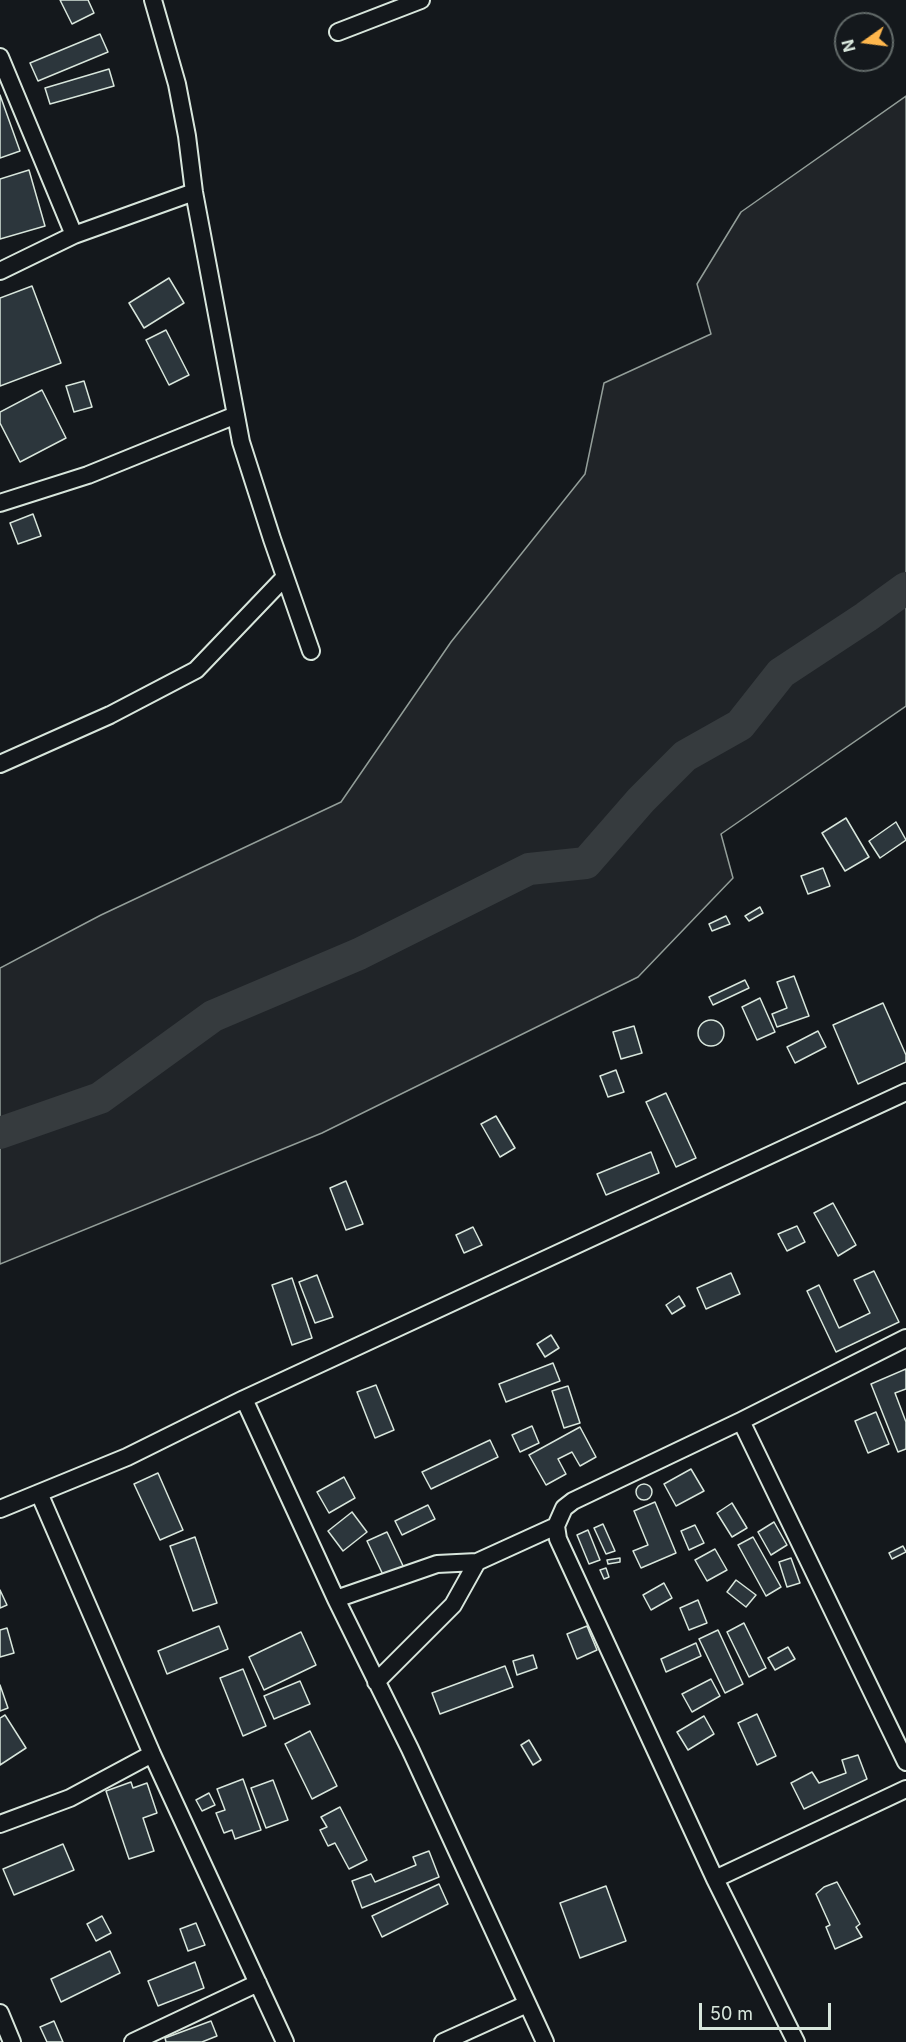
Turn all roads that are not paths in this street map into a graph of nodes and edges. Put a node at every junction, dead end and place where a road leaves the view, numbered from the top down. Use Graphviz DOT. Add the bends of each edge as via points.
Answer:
graph roads {
  1 [pos="153,0"];
  2 [pos="421,0"];
  3 [pos="338,32"];
  4 [pos="0,57"];
  5 [pos="194,192"];
  6 [pos="74,235"];
  7 [pos="0,271"];
  8 [pos="236,415"];
  9 [pos="0,503"];
  10 [pos="285,577"];
  11 [pos="311,651"];
  12 [pos="0,764"];
  13 [pos="906,1092"];
  14 [pos="906,1338"];
  15 [pos="244,1400"];
  16 [pos="741,1421"];
  17 [pos="39,1493"];
  18 [pos="0,1509"];
  19 [pos="556,1526"];
  20 [pos="477,1562"];
  21 [pos="336,1599"];
  22 [pos="376,1682"];
  23 [pos="152,1754"];
  24 [pos="906,1762"];
  25 [pos="906,1789"];
  26 [pos="0,1824"];
  27 [pos="715,1879"];
  28 [pos="258,1983"];
  29 [pos="527,2004"];
  30 [pos="0,2013"];
  31 [pos="12,2042"];
  32 [pos="132,2042"];
  33 [pos="285,2042"];
  34 [pos="443,2042"];
  35 [pos="546,2042"];
  36 [pos="796,2042"];
  1 -- 5 [label="street" via="177,84"];
  2 -- 3 [label="street"];
  4 -- 6 [label="street"];
  5 -- 6 [label="street"];
  5 -- 8 [label="street"];
  6 -- 7 [label="street"];
  8 -- 9 [label="street" via="88,476"];
  8 -- 10 [label="street" via="241,442"];
  10 -- 11 [label="street"];
  10 -- 12 [label="street" via="196,670 110,716"];
  13 -- 15 [label="street"];
  14 -- 16 [label="street"];
  15 -- 17 [label="street" via="127,1457"];
  15 -- 21 [label="street"];
  16 -- 19 [label="street" via="573,1501 564,1508"];
  16 -- 24 [label="street"];
  17 -- 18 [label="street"];
  17 -- 23 [label="street"];
  19 -- 20 [label="street"];
  19 -- 27 [label="street" via="558,1539"];
  20 -- 21 [label="street" via="437,1564"];
  20 -- 22 [label="street" via="453,1605"];
  21 -- 22 [label="street"];
  22 -- 29 [label="street"];
  23 -- 26 [label="street" via="70,1798"];
  23 -- 28 [label="street"];
  25 -- 27 [label="street"];
  27 -- 36 [label="street"];
  28 -- 32 [label="street"];
  28 -- 33 [label="street"];
  29 -- 34 [label="street"];
  29 -- 35 [label="street"];
  30 -- 31 [label="street"];
}
